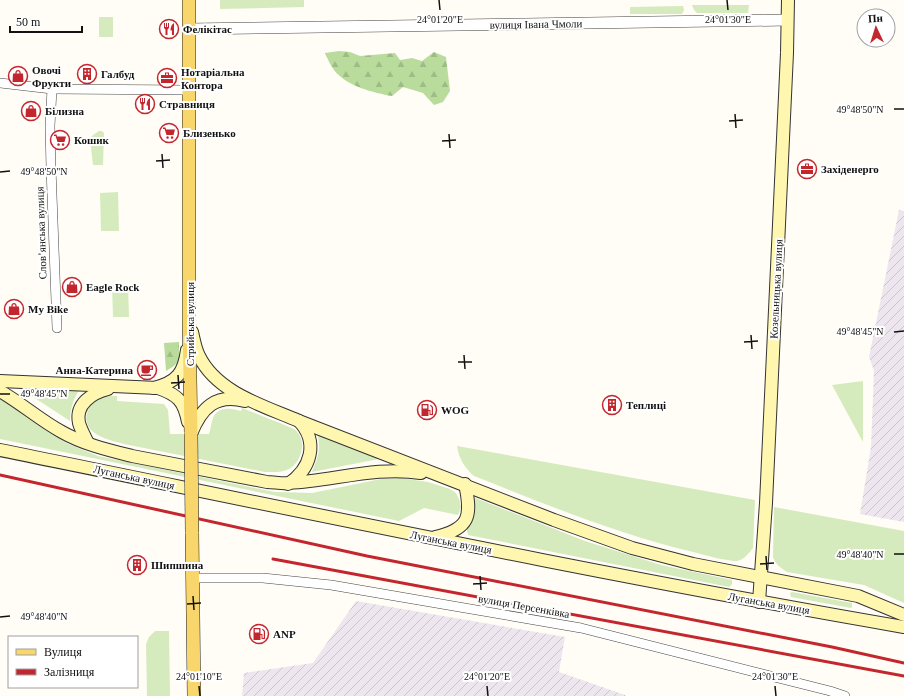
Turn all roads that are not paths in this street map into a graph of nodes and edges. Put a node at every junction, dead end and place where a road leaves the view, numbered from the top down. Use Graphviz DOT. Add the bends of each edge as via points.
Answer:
graph roads {
  1 [pos="189,0"];
  2 [pos="788,0"];
  3 [pos="787,20"];
  4 [pos="190,29"];
  5 [pos="0,83"];
  6 [pos="52,89"];
  7 [pos="189,90"];
  8 [pos="189,322"];
  9 [pos="57,328"];
  10 [pos="0,381"];
  11 [pos="120,387"];
  12 [pos="154,388"];
  13 [pos="0,391"];
  14 [pos="260,404"];
  15 [pos="299,420"];
  16 [pos="191,434"];
  17 [pos="88,443"];
  18 [pos="0,450"];
  19 [pos="438,475"];
  20 [pos="288,484"];
  21 [pos="465,484"];
  22 [pos="431,538"];
  23 [pos="761,577"];
  24 [pos="193,578"];
  25 [pos="759,602"];
  26 [pos="904,615"];
  27 [pos="904,626"];
  28 [pos="194,696"];
  29 [pos="846,696"];
  1 -- 4 [label="main road, Стрийська вулиця"];
  2 -- 3 [label="main road, Козельницька вулиця"];
  3 -- 4 [label="street, вулиця Івана Чмоли"];
  3 -- 23 [label="main road, Козельницька вулиця"];
  4 -- 7 [label="main road, Стрийська вулиця"];
  5 -- 6 [label="street"];
  6 -- 7 [label="street"];
  6 -- 9 [label="street, Словʼянська вулиця" via="50,126"];
  7 -- 8 [label="main road, Стрийська вулиця"];
  8 -- 12 [label="main road" via="185,361 180,374 174,380"];
  8 -- 14 [label="main road, Луганська вулиця" via="198,355 209,372 230,390"];
  8 -- 16 [label="main road, Стрийська вулиця"];
  10 -- 11 [label="main road"];
  11 -- 12 [label="main road"];
  11 -- 17 [label="main road" via="95,393 82,404 79,424"];
  12 -- 16 [label="main road" via="172,394 179,400 185,408"];
  13 -- 17 [label="main road, Луганська вулиця" via="62,432"];
  14 -- 15 [label="main road, Луганська вулиця"];
  14 -- 16 [label="main road, Луганська вулиця" via="227,398 215,402 206,407 200,415"];
  15 -- 19 [label="main road, Луганська вулиця"];
  15 -- 20 [label="main road" via="310,440 309,456 304,469"];
  16 -- 24 [label="main road, Стрийська вулиця, bridge"];
  17 -- 20 [label="main road, Луганська вулиця" via="132,456"];
  18 -- 22 [label="main road, Луганська вулиця"];
  19 -- 20 [label="main road, Луганська вулиця" via="383,471"];
  19 -- 21 [label="main road, Луганська вулиця"];
  21 -- 22 [label="main road" via="469,509 463,525 452,532"];
  21 -- 23 [label="main road, Луганська вулиця" via="632,548 693,564"];
  22 -- 25 [label="main road, Луганська вулиця"];
  23 -- 25 [label="main road, Козельницька вулиця"];
  23 -- 26 [label="main road, Луганська вулиця" via="858,596"];
  24 -- 28 [label="main road, Стрийська вулиця"];
  24 -- 29 [label="street, вулиця Персенківка" via="262,578 331,585 580,628"];
  25 -- 27 [label="main road, Луганська вулиця"];
}
